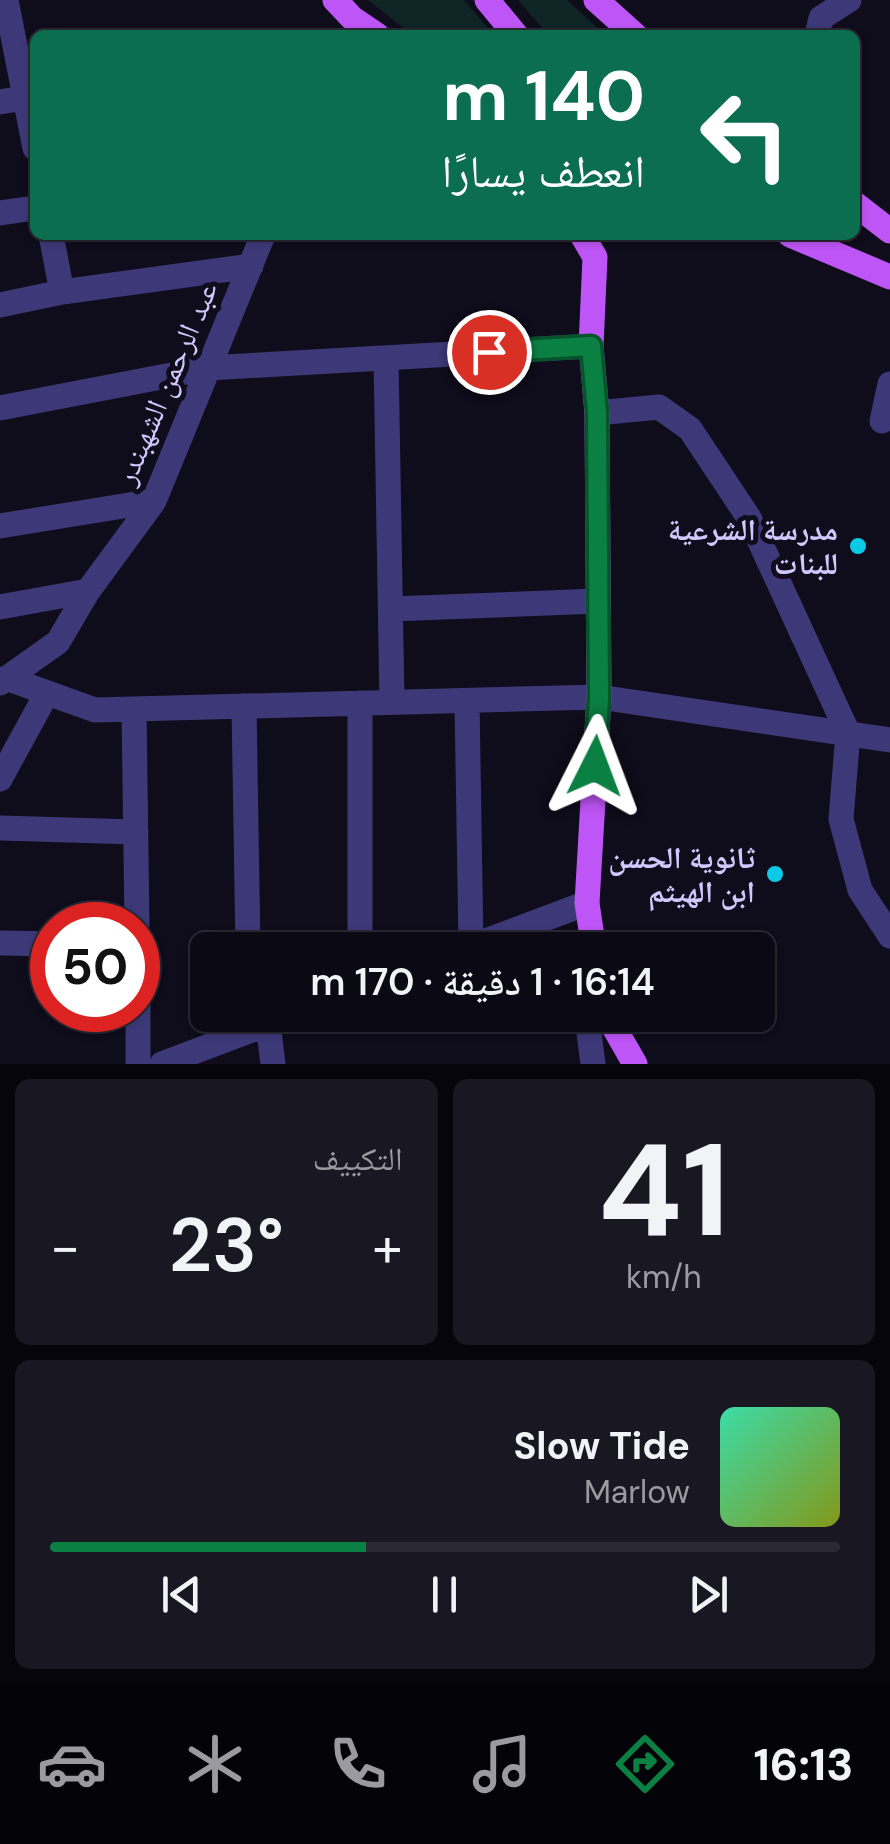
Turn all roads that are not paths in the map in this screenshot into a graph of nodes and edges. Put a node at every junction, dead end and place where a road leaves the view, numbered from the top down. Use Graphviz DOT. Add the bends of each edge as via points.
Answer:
graph roads {
  1 [pos="6,0"];
  2 [pos="487,0"];
  3 [pos="596,0"];
  4 [pos="849,0"];
  5 [pos="344,18"];
  6 [pos="367,30"];
  7 [pos="512,30"];
  8 [pos="629,30"];
  9 [pos="818,30"];
  10 [pos="20,99"];
  11 [pos="30,132"];
  12 [pos="860,208"];
  13 [pos="30,209"];
  14 [pos="0,213"];
  15 [pos="890,231"];
  16 [pos="52,240"];
  17 [pos="261,240"];
  18 [pos="802,240"];
  19 [pos="588,246"];
  20 [pos="251,266"];
  21 [pos="890,276"];
  22 [pos="62,292"];
  23 [pos="0,304"];
  24 [pos="591,346"];
  25 [pos="386,358"];
  26 [pos="208,368"];
  27 [pos="890,384"];
  28 [pos="0,408"];
  29 [pos="597,412"];
  30 [pos="882,420"];
  31 [pos="154,501"];
  32 [pos="0,526"];
  33 [pos="88,591"];
  34 [pos="598,601"];
  35 [pos="0,607"];
  36 [pos="391,608"];
  37 [pos="3,681"];
  38 [pos="47,693"];
  39 [pos="599,698"];
  40 [pos="467,701"];
  41 [pos="392,702"];
  42 [pos="360,704"];
  43 [pos="244,706"];
  44 [pos="134,709"];
  45 [pos="848,734"];
  46 [pos="890,740"];
  47 [pos="0,779"];
  48 [pos="0,828"];
  49 [pos="136,832"];
  50 [pos="137,902"];
  51 [pos="587,902"];
  52 [pos="248,932"];
  53 [pos="360,932"];
  54 [pos="466,932"];
  55 [pos="508,932"];
  56 [pos="591,932"];
  57 [pos="890,936"];
  58 [pos="0,942"];
  59 [pos="30,943"];
  60 [pos="138,1032"];
  61 [pos="239,1032"];
  62 [pos="267,1032"];
  63 [pos="590,1032"];
  64 [pos="614,1032"];
  65 [pos="138,1064"];
  66 [pos="162,1064"];
  67 [pos="273,1064"];
  68 [pos="592,1064"];
  69 [pos="635,1064"];
  1 -- 10 [label="street"];
  2 -- 7 [label="main road"];
  3 -- 8 [label="main road"];
  4 -- 9 [label="street" via="821,18"];
  5 -- 6 [label="main road"];
  10 -- 11 [label="street"];
  12 -- 15 [label="main road"];
  13 -- 14 [label="street"];
  16 -- 22 [label="street"];
  17 -- 20 [label="street, عبد الرحمن الشهبندر"];
  18 -- 21 [label="main road"];
  19 -- 24 [label="main road"];
  20 -- 22 [label="street"];
  20 -- 26 [label="street, عبد الرحمن الشهبندر"];
  22 -- 23 [label="street"];
  24 -- 25 [label="street"];
  24 -- 29 [label="main road"];
  25 -- 26 [label="street"];
  25 -- 36 [label="street"];
  26 -- 28 [label="street"];
  26 -- 31 [label="street, عبد الرحمن الشهبندر"];
  27 -- 30 [label="street"];
  29 -- 34 [label="main road"];
  29 -- 45 [label="street" via="659,407 690,429 749,518"];
  31 -- 32 [label="street"];
  31 -- 33 [label="street, عبد الرحمن الشهبندر"];
  33 -- 35 [label="street"];
  33 -- 37 [label="street, عبد الرحمن الشهبندر" via="58,642"];
  34 -- 36 [label="street"];
  34 -- 39 [label="main road"];
  36 -- 41 [label="street"];
  37 -- 38 [label="street"];
  38 -- 44 [label="street" via="95,710"];
  38 -- 47 [label="street"];
  39 -- 40 [label="street"];
  39 -- 45 [label="street"];
  39 -- 51 [label="main road"];
  40 -- 41 [label="street"];
  40 -- 54 [label="street"];
  41 -- 42 [label="street"];
  42 -- 43 [label="street"];
  42 -- 53 [label="street"];
  43 -- 44 [label="street"];
  43 -- 52 [label="street"];
  44 -- 49 [label="street"];
  45 -- 46 [label="street"];
  45 -- 57 [label="street" via="841,819 860,890"];
  48 -- 49 [label="street"];
  49 -- 50 [label="street"];
  51 -- 55 [label="street"];
  51 -- 56 [label="main road"];
  58 -- 59 [label="street"];
  60 -- 65 [label="street"];
  61 -- 66 [label="street"];
  62 -- 67 [label="street"];
  63 -- 68 [label="street"];
  64 -- 69 [label="main road"];
}
